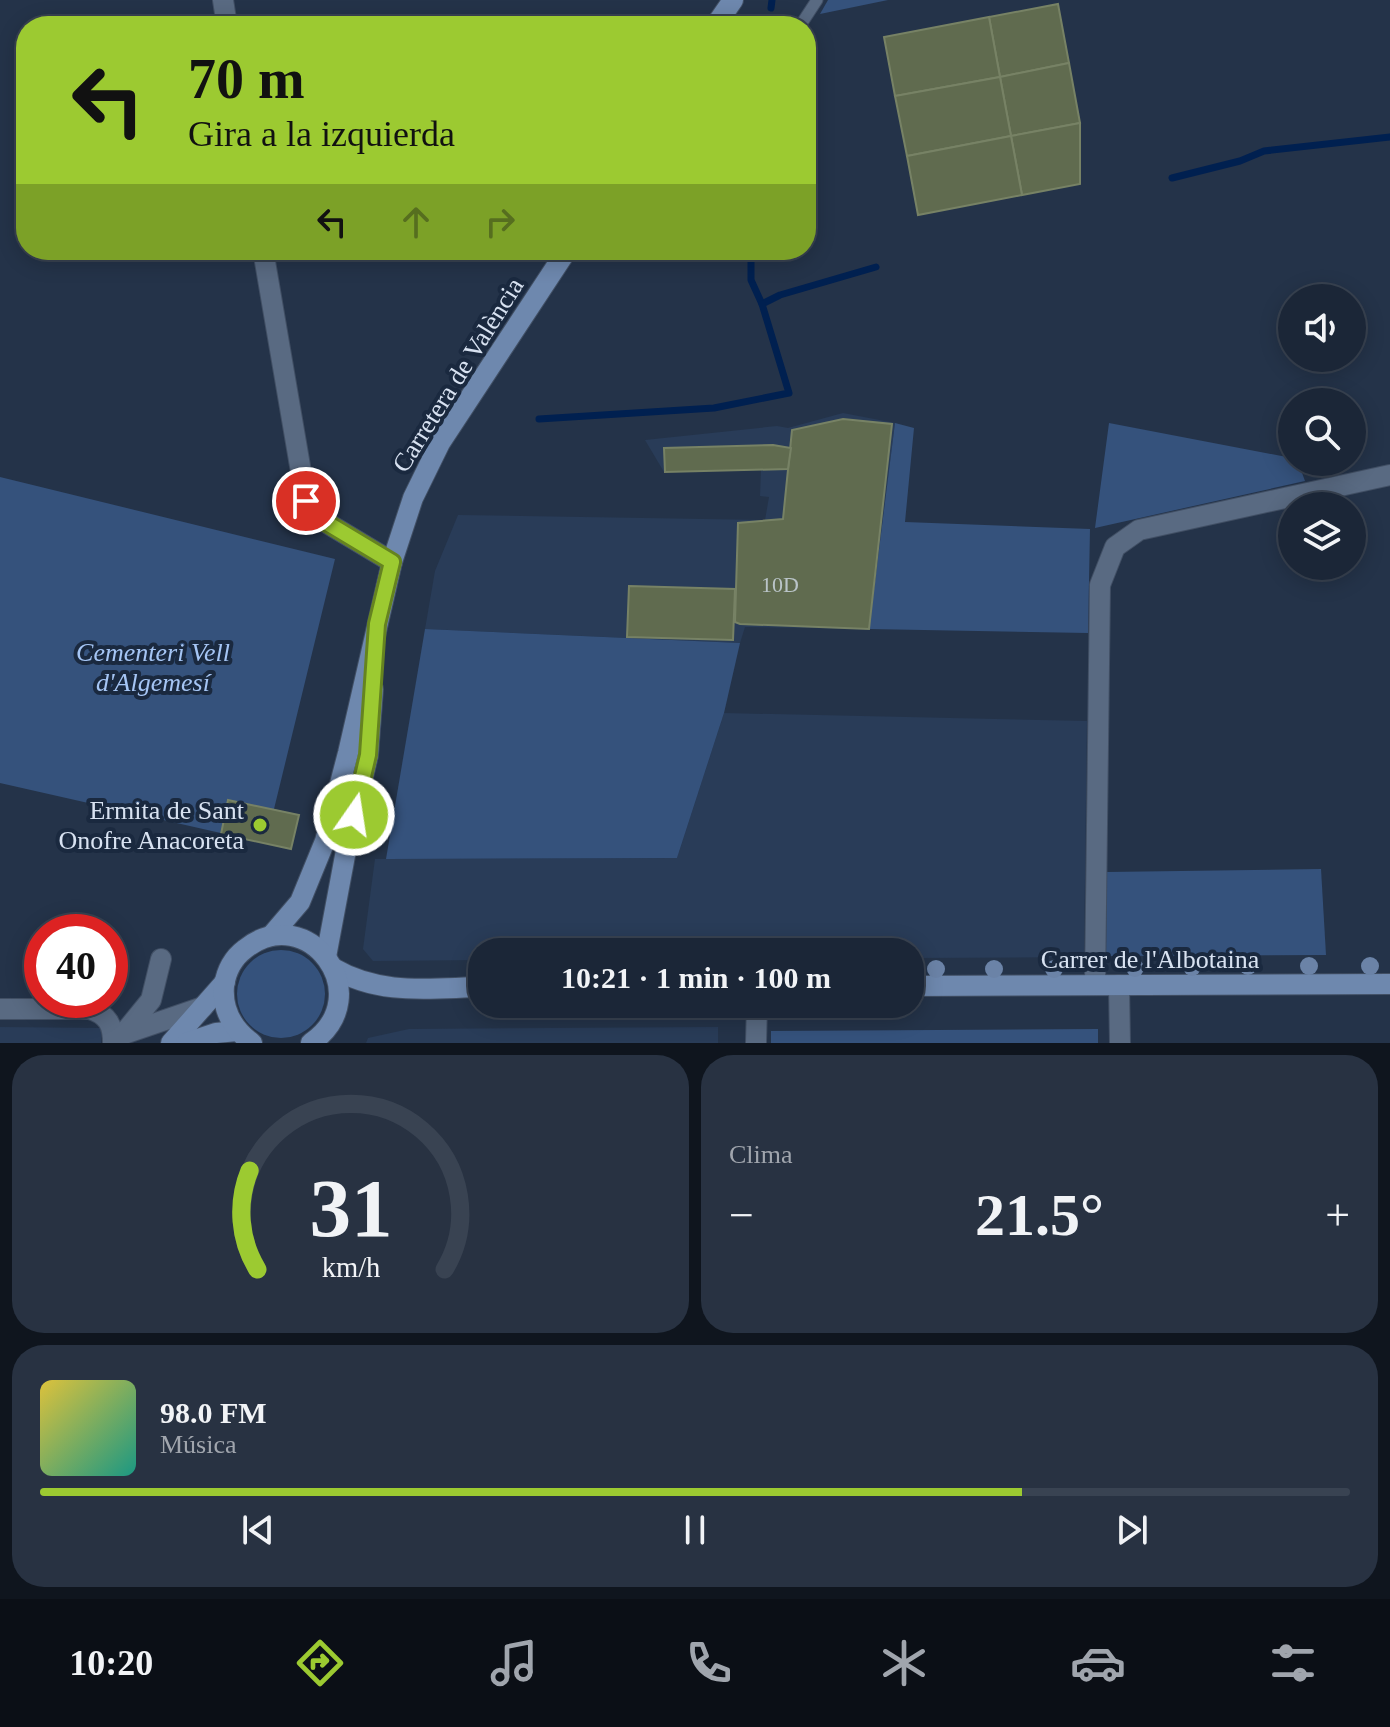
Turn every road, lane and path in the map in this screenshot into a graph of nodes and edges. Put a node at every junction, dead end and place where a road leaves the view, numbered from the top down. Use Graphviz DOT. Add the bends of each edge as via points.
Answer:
graph roads {
  1 [pos="265,260"];
  2 [pos="560,260"];
  3 [pos="1390,475"];
  4 [pos="392,562"];
  5 [pos="377,624"];
  6 [pos="271,936"];
  7 [pos="161,959"];
  8 [pos="330,963"];
  9 [pos="225,982"];
  10 [pos="1390,984"];
  11 [pos="1095,985"];
  12 [pos="1119,985"];
  13 [pos="924,986"];
  14 [pos="468,987"];
  15 [pos="382,988"];
  16 [pos="151,1000"];
  17 [pos="203,1007"];
  18 [pos="0,1009"];
  19 [pos="337,1010"];
  20 [pos="175,1016"];
  21 [pos="757,1018"];
  22 [pos="245,1037"];
  23 [pos="320,1039"];
  24 [pos="118,1040"];
  25 [pos="171,1043"];
  26 [pos="186,1043"];
  27 [pos="756,1043"];
  28 [pos="1120,1043"];
  1 -- 4 [label="street" via="306,501 327,523"];
  2 -- 4 [label="street, Carretera de València" via="440,443 413,498"];
  3 -- 11 [label="street" via="1139,530 1115,547 1100,585"];
  4 -- 5 [label="street, Carretera de València"];
  5 -- 6 [label="street, Carretera de València" via="325,841 300,902"];
  5 -- 8 [label="street, Carretera de València" via="368,755 347,845"];
  6 -- 8 [label="street" via="302,939"];
  6 -- 9 [label="street, Carretera de València" via="241,952"];
  7 -- 16 [label="street"];
  8 -- 15 [label="street" via="356,981"];
  8 -- 19 [label="street, Carretera de València" via="338,985"];
  9 -- 17 [label="street, Carretera de València"];
  9 -- 22 [label="street" via="228,1016"];
  10 -- 12 [label="street, Carrer de l'Albotaina"];
  11 -- 12 [label="street, Carrer de l'Albotaina"];
  11 -- 13 [label="street, Carrer de l'Albotaina"];
  12 -- 28 [label="street"];
  14 -- 15 [label="street"];
  15 -- 19 [label="street"];
  16 -- 20 [label="street" via="159,1014"];
  16 -- 24 [label="street"];
  17 -- 20 [label="street"];
  17 -- 25 [label="street, Carretera de València"];
  18 -- 24 [label="street" via="90,1009 110,1022"];
  19 -- 23 [label="street"];
  20 -- 24 [label="street"];
  21 -- 27 [label="street"];
  22 -- 26 [label="street" via="216,1033"];
}
